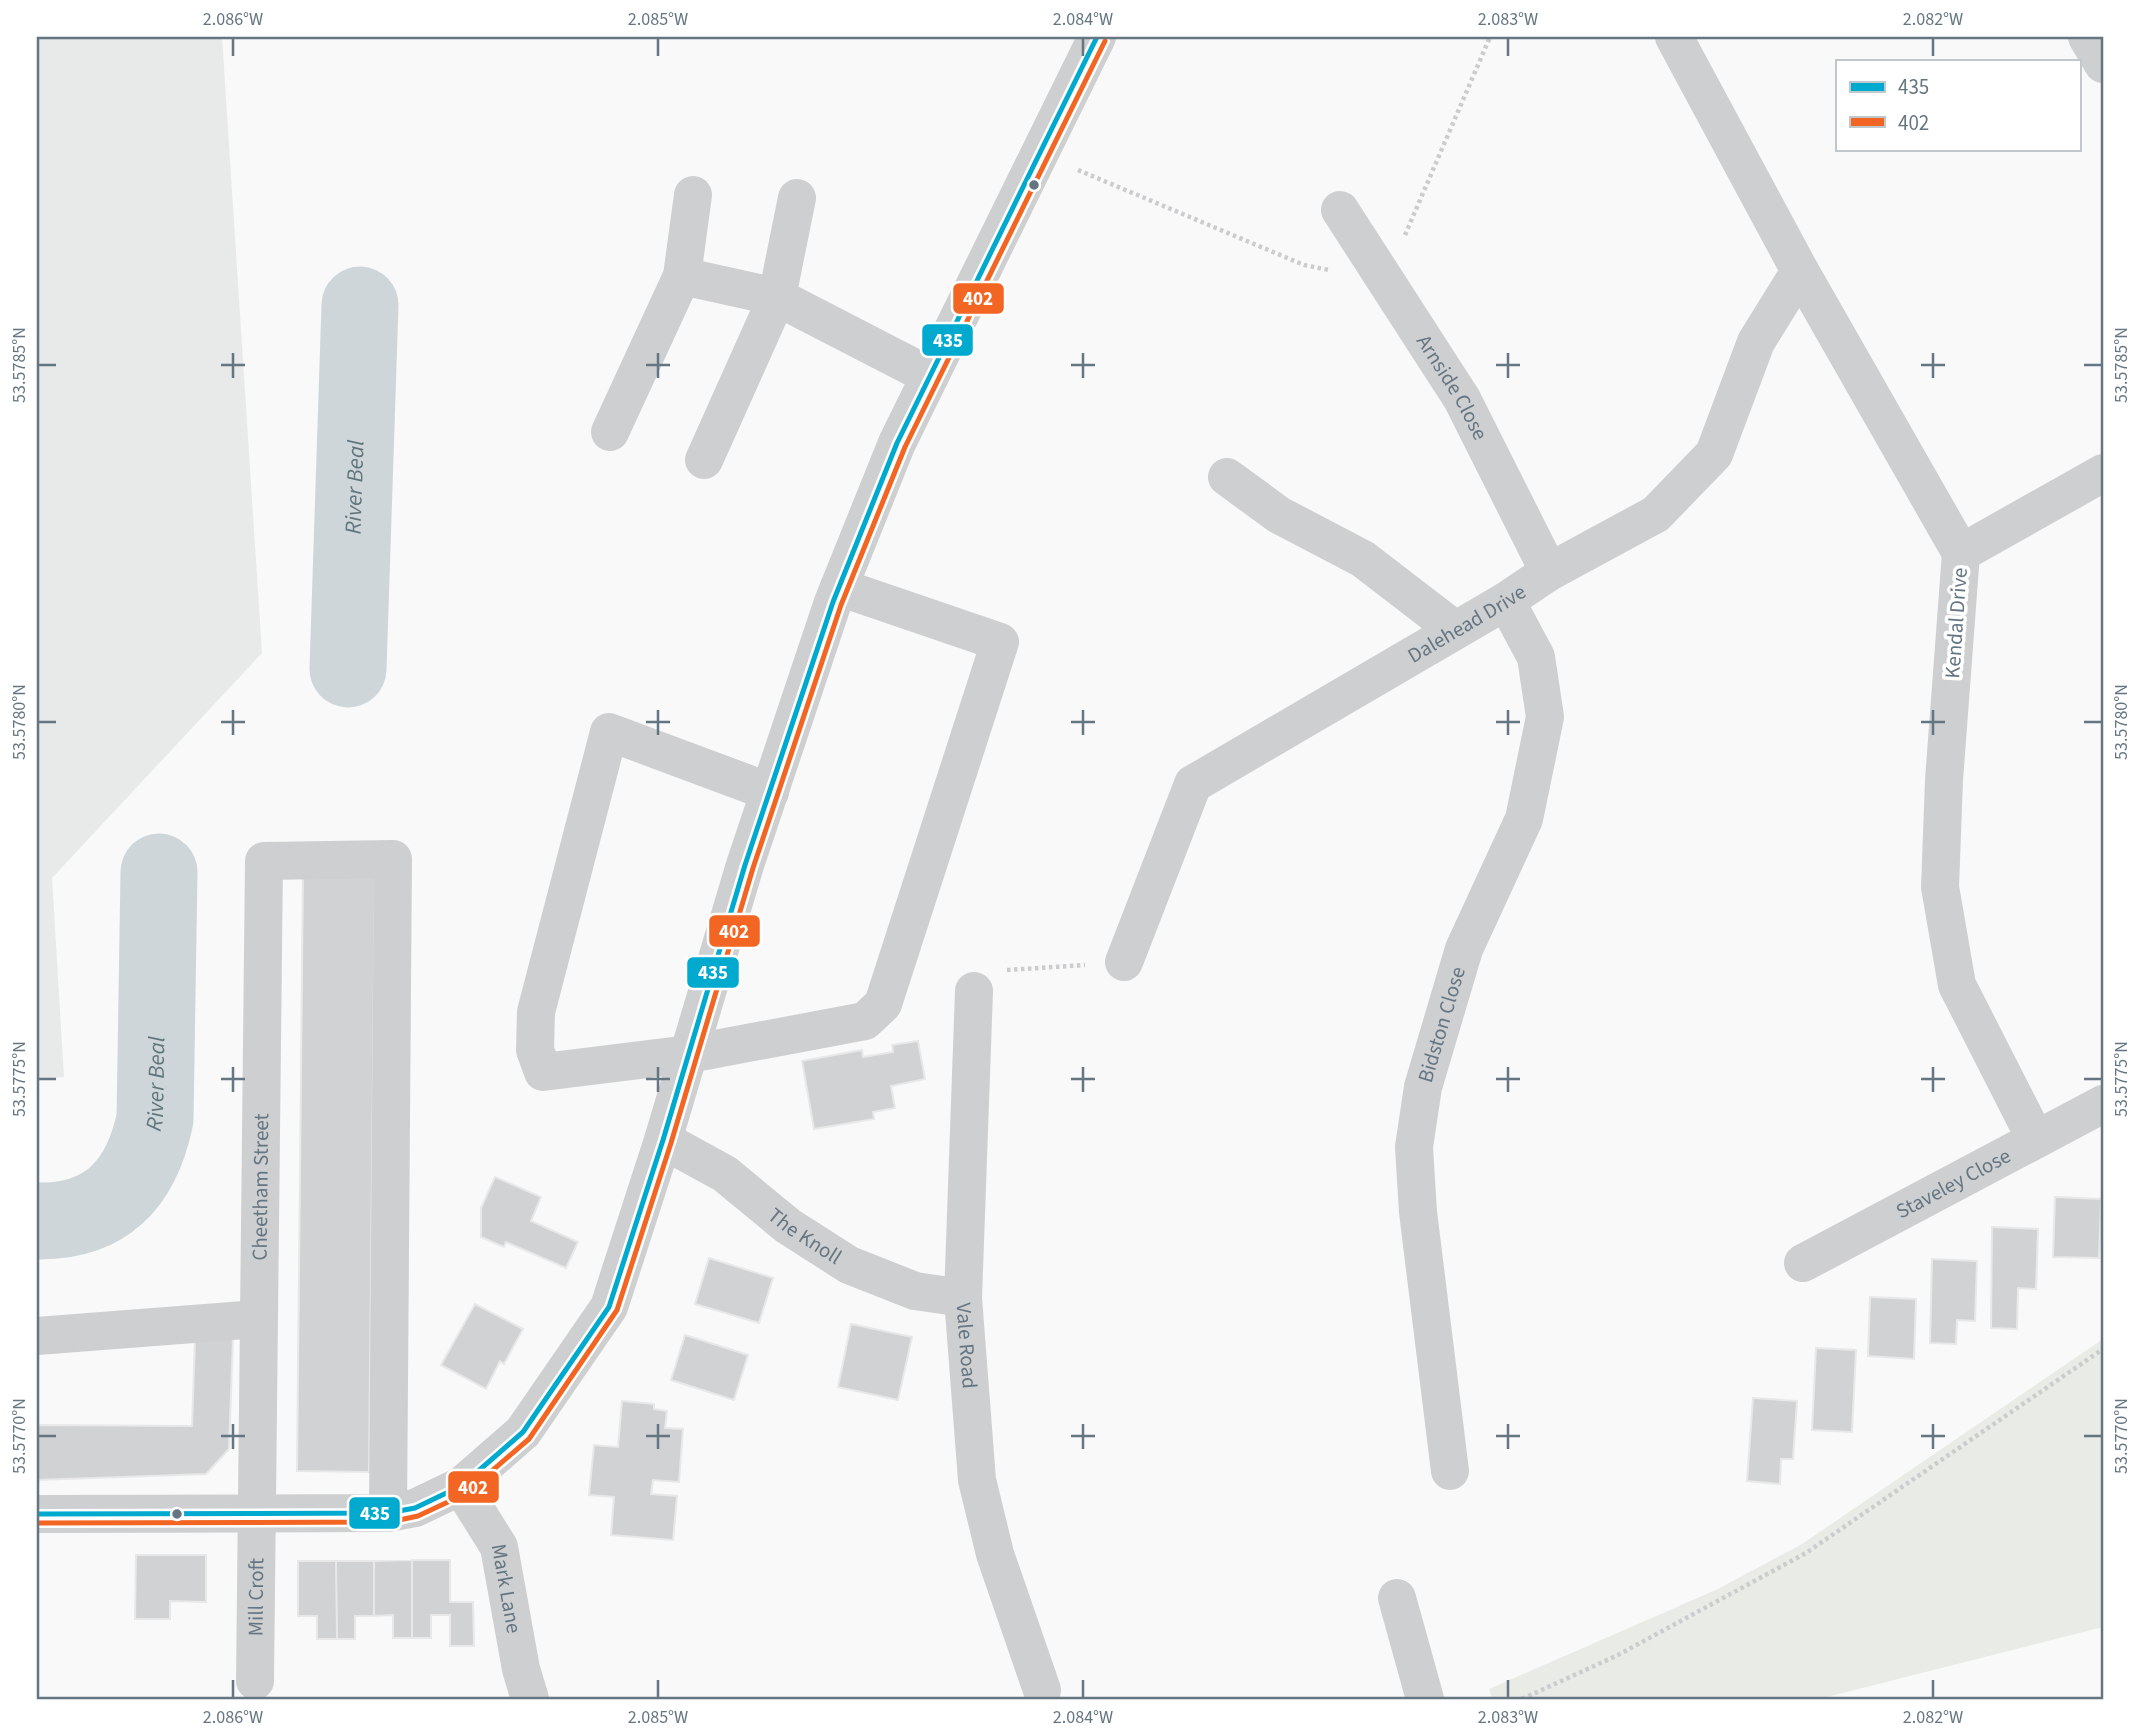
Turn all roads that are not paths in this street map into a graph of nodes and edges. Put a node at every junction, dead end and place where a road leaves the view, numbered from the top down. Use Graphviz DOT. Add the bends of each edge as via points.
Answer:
graph roads {
  1 [pos="1097,37"];
  2 [pos="1674,37"];
  3 [pos="2087,37"];
  4 [pos="2103,64"];
  5 [pos="693,195"];
  6 [pos="797,198"];
  7 [pos="1340,210"];
  8 [pos="1800,271"];
  9 [pos="682,276"];
  10 [pos="777,298"];
  11 [pos="930,376"];
  12 [pos="610,432"];
  13 [pos="704,460"];
  14 [pos="2103,473"];
  15 [pos="1227,477"];
  16 [pos="1961,553"];
  17 [pos="1549,572"];
  18 [pos="839,587"];
  19 [pos="1506,601"];
  20 [pos="1454,629"];
  21 [pos="770,792"];
  22 [pos="1124,962"];
  23 [pos="974,991"];
  24 [pos="689,1054"];
  25 [pos="2103,1104"];
  26 [pos="2035,1138"];
  27 [pos="663,1140"];
  28 [pos="1803,1263"];
  29 [pos="962,1298"];
  30 [pos="258,1319"];
  31 [pos="37,1336"];
  32 [pos="1450,1471"];
  33 [pos="461,1486"];
  34 [pos="387,1513"];
  35 [pos="37,1514"];
  36 [pos="259,1514"];
  37 [pos="1397,1598"];
  38 [pos="255,1681"];
  39 [pos="1042,1690"];
  40 [pos="530,1699"];
  41 [pos="1425,1699"];
  1 -- 11 [label="street"];
  2 -- 8 [label="street, Kendal Drive"];
  3 -- 4 [label="street"];
  5 -- 9 [label="street"];
  6 -- 10 [label="street"];
  7 -- 17 [label="street, Arnside Close" via="1462,399"];
  8 -- 16 [label="street, Kendal Drive"];
  8 -- 17 [label="street, Dalehead Drive" via="1756,342 1714,454 1656,514"];
  9 -- 10 [label="street"];
  9 -- 12 [label="street"];
  10 -- 11 [label="street"];
  10 -- 13 [label="street"];
  11 -- 18 [label="street" via="897,443"];
  14 -- 16 [label="street"];
  15 -- 20 [label="street" via="1279,514 1363,559"];
  16 -- 26 [label="street, Kendal Drive" via="1940,887 1957,985"];
  17 -- 19 [label="street, Dalehead Drive"];
  18 -- 21 [label="street"];
  18 -- 24 [label="street" via="1000,642 988,681 883,1004 865,1021"];
  19 -- 20 [label="street, Dalehead Drive"];
  19 -- 32 [label="street, Bidston Close" via="1536,657 1545,717 1524,819 1464,949 1423,1087 1414,1147"];
  20 -- 22 [label="street, Dalehead Drive" via="1193,784"];
  21 -- 24 [label="street"];
  21 -- 24 [label="street" via="609,732 536,1012 535,1050 544,1072"];
  23 -- 29 [label="street, Vale Road"];
  24 -- 27 [label="street"];
  25 -- 26 [label="street, Staveley Close"];
  26 -- 28 [label="street, Staveley Close"];
  27 -- 29 [label="street, The Knoll" via="724,1174 788,1226 849,1265 915,1291"];
  27 -- 33 [label="street" via="609,1307 523,1432"];
  29 -- 39 [label="street, Vale Road" via="977,1480 995,1554"];
  30 -- 31 [label="street"];
  30 -- 34 [label="street, Cheetham Street" via="264,861 393,859"];
  30 -- 36 [label="street, Cheetham Street"];
  33 -- 34 [label="street" via="415,1508"];
  33 -- 40 [label="street, Mark Lane" via="499,1547"];
  34 -- 36 [label="street"];
  35 -- 36 [label="street"];
  36 -- 38 [label="street, Mill Croft"];
  37 -- 41 [label="street"];
}
